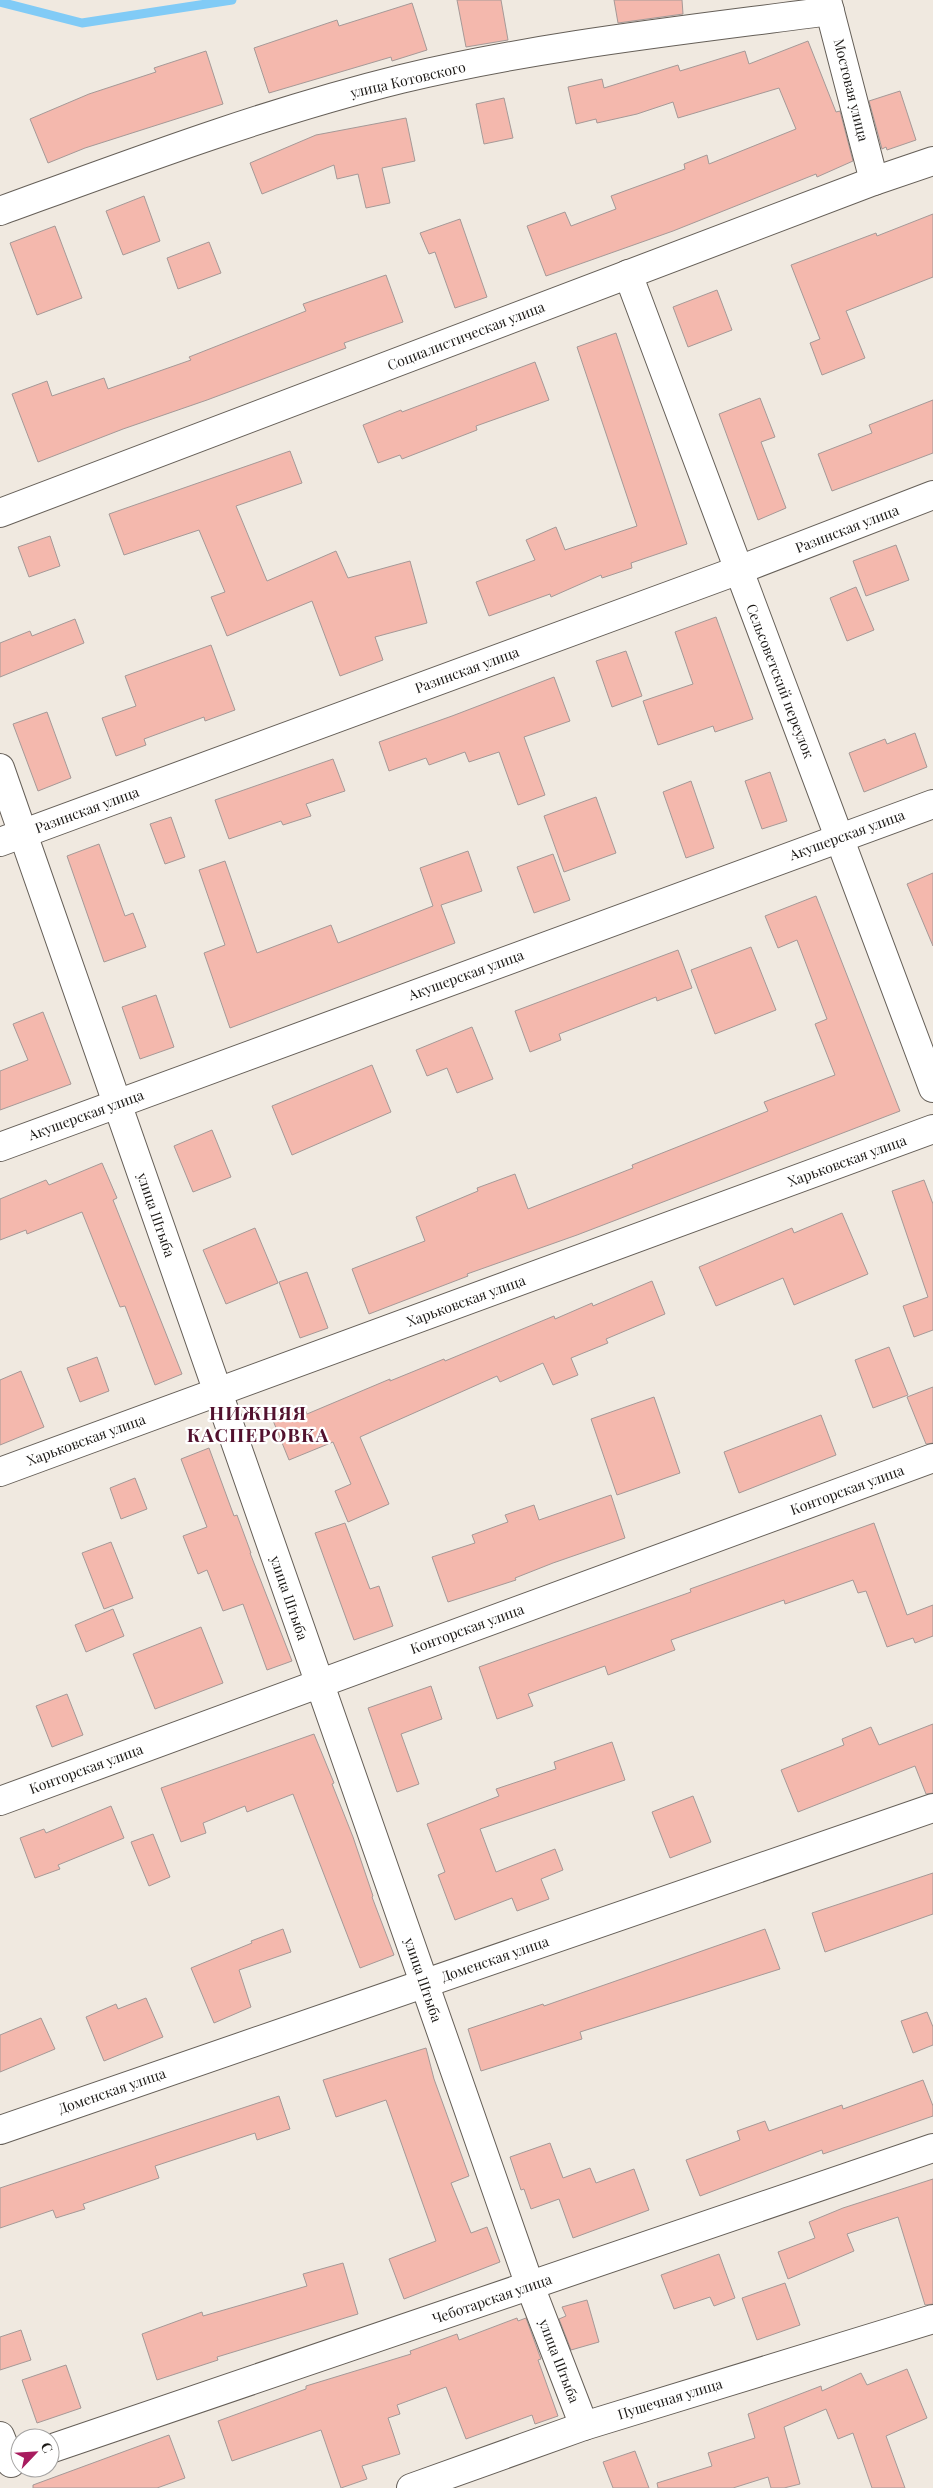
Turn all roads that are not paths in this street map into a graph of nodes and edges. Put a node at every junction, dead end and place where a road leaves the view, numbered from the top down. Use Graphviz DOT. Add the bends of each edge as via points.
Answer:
graph roads {
  1 [pos="829,5"];
  2 [pos="933,160"];
  3 [pos="874,181"];
  4 [pos="0,212"];
  5 [pos="628,274"];
  6 [pos="933,495"];
  7 [pos="0,513"];
  8 [pos="739,570"];
  9 [pos="0,768"];
  10 [pos="933,804"];
  11 [pos="11,838"];
  12 [pos="839,838"];
  13 [pos="933,1088"];
  14 [pos="117,1104"];
  15 [pos="933,1129"];
  16 [pos="0,1147"];
  17 [pos="217,1392"];
  18 [pos="933,1458"];
  19 [pos="0,1472"];
  20 [pos="319,1684"];
  21 [pos="0,1800"];
  22 [pos="933,1808"];
  23 [pos="424,1984"];
  24 [pos="0,2130"];
  25 [pos="933,2148"];
  26 [pos="530,2286"];
  27 [pos="933,2319"];
  28 [pos="584,2426"];
  29 [pos="0,2436"];
  30 [pos="60,2446"];
  31 [pos="10,2463"];
  32 [pos="411,2488"];
  1 -- 3 [label="street, Мостовая улица"];
  1 -- 4 [label="street, улица Котовского" via="552,48 401,79 273,114"];
  2 -- 3 [label="street, Социалистическая улица"];
  3 -- 5 [label="street, Социалистическая улица"];
  5 -- 7 [label="street, Социалистическая улица"];
  5 -- 8 [label="street, Сельсоветский переулок"];
  6 -- 8 [label="street, Разинская улица"];
  8 -- 11 [label="street, Разинская улица"];
  8 -- 12 [label="street, Сельсоветский переулок"];
  9 -- 11 [label="street, улица Штыба"];
  10 -- 12 [label="street, Акушерская улица"];
  11 -- 14 [label="street, улица Штыба"];
  12 -- 13 [label="street, Сельсоветский переулок"];
  12 -- 14 [label="street, Акушерская улица"];
  14 -- 16 [label="street, Акушерская улица"];
  14 -- 17 [label="street, улица Штыба"];
  15 -- 17 [label="street, Харьковская улица"];
  17 -- 19 [label="street, Харьковская улица"];
  17 -- 20 [label="street, улица Штыба"];
  18 -- 20 [label="street, Конторская улица"];
  20 -- 21 [label="street, Конторская улица"];
  20 -- 23 [label="street, улица Штыба"];
  22 -- 23 [label="street, Доменская улица"];
  23 -- 24 [label="street, Доменская улица"];
  23 -- 26 [label="street, улица Штыба"];
  25 -- 26 [label="street, Чеботарская улица"];
  26 -- 28 [label="street, улица Штыба"];
  26 -- 30 [label="street, Чеботарская улица"];
  27 -- 28 [label="street, Пушечная улица"];
  28 -- 32 [label="street, Пушечная улица"];
  29 -- 31 [label="street"];
}
